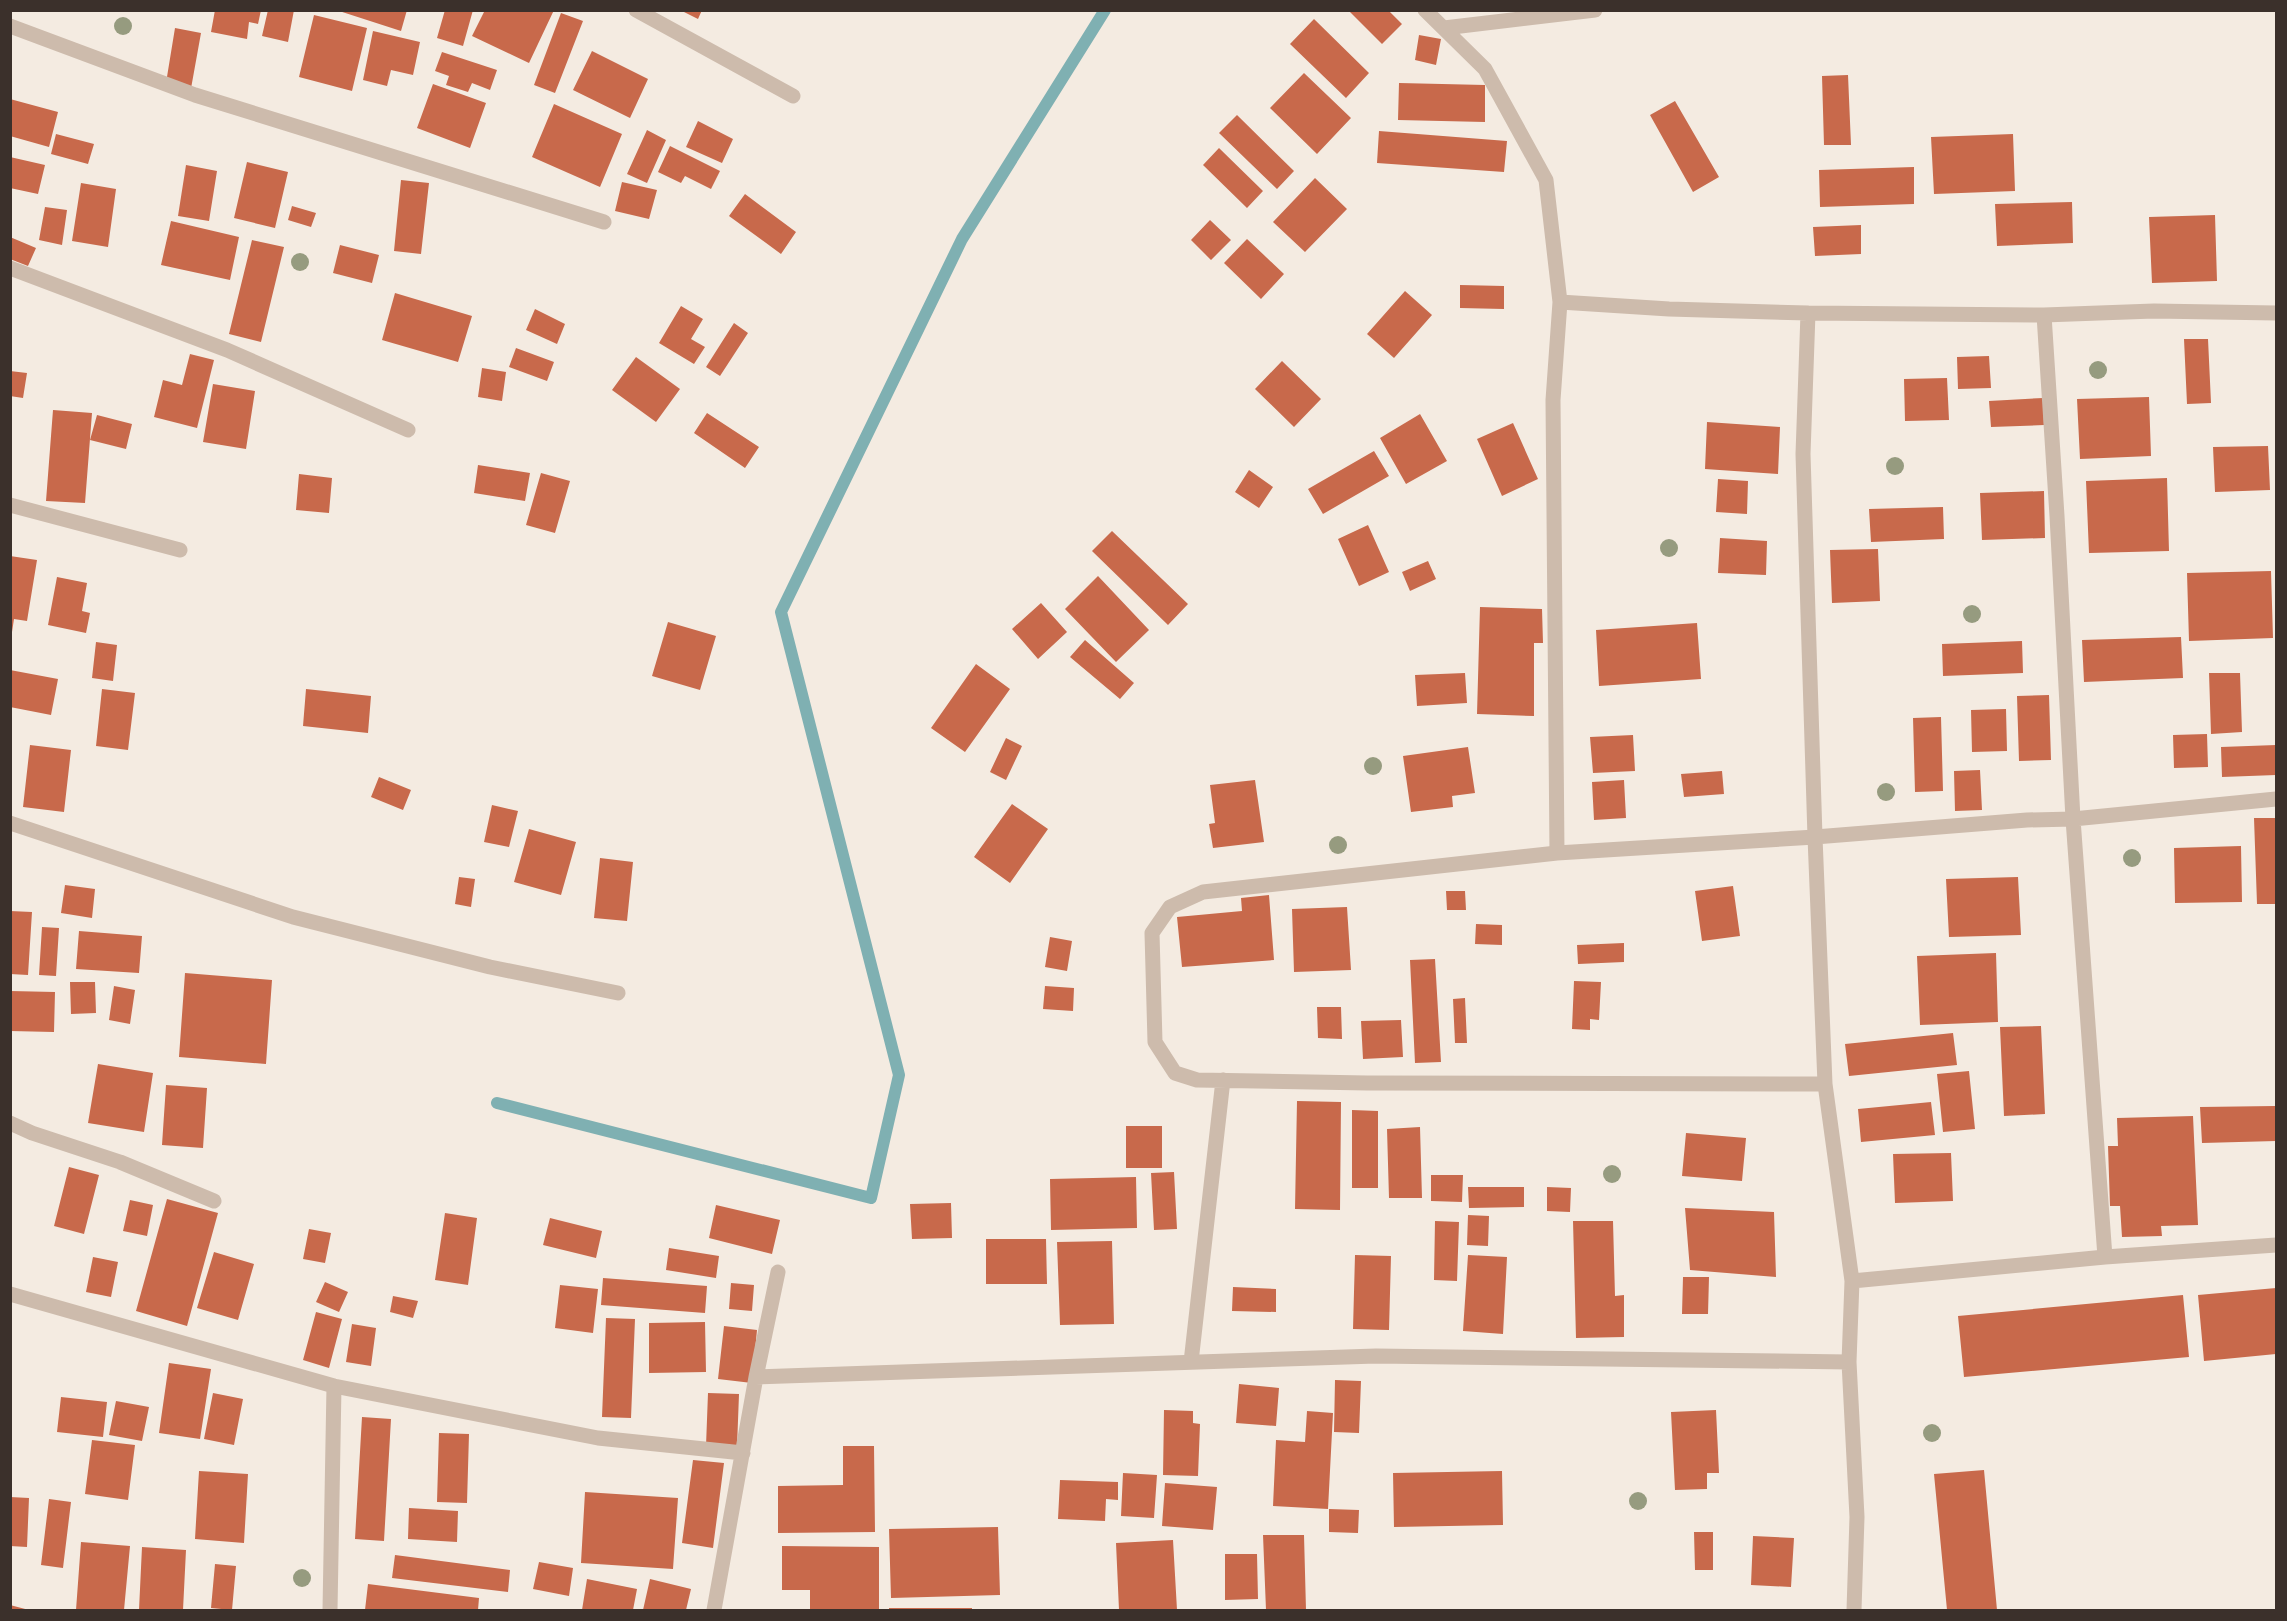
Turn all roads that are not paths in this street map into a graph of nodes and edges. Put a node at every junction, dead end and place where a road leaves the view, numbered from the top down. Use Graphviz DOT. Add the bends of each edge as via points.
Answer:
graph roads {
  1 [pos="636,10"];
  2 [pos="1425,10"];
  3 [pos="1595,10"];
  4 [pos="10,26"];
  5 [pos="1444,28"];
  6 [pos="793,96"];
  7 [pos="604,222"];
  8 [pos="10,268"];
  9 [pos="1560,302"];
  10 [pos="2277,313"];
  11 [pos="1808,314"];
  12 [pos="2044,315"];
  13 [pos="408,430"];
  14 [pos="10,505"];
  15 [pos="180,550"];
  16 [pos="2277,799"];
  17 [pos="2073,819"];
  18 [pos="10,823"];
  19 [pos="1815,837"];
  20 [pos="1557,853"];
  21 [pos="618,993"];
  22 [pos="1223,1080"];
  23 [pos="1825,1084"];
  24 [pos="10,1123"];
  25 [pos="214,1201"];
  26 [pos="2277,1245"];
  27 [pos="2105,1257"];
  28 [pos="778,1272"];
  29 [pos="1852,1281"];
  30 [pos="10,1294"];
  31 [pos="1191,1362"];
  32 [pos="1850,1362"];
  33 [pos="756,1377"];
  34 [pos="334,1386"];
  35 [pos="743,1453"];
  36 [pos="330,1611"];
  37 [pos="714,1611"];
  38 [pos="1854,1611"];
  1 -- 6 [label="street"];
  2 -- 5 [label="street"];
  3 -- 5 [label="street"];
  4 -- 7 [label="street" via="195,95"];
  5 -- 9 [label="street" via="1485,69 1546,180"];
  8 -- 13 [label="street" via="227,350"];
  9 -- 11 [label="street"];
  9 -- 20 [label="street" via="1553,400"];
  10 -- 12 [label="street" via="2154,311"];
  11 -- 12 [label="street"];
  11 -- 19 [label="street" via="1803,454"];
  12 -- 17 [label="street"];
  14 -- 15 [label="street"];
  16 -- 17 [label="street"];
  17 -- 19 [label="street"];
  17 -- 27 [label="street"];
  18 -- 21 [label="street" via="292,917 490,967"];
  19 -- 20 [label="street"];
  19 -- 23 [label="street"];
  20 -- 22 [label="street" via="1203,892 1170,907 1152,933 1155,1042 1175,1073 1197,1080"];
  22 -- 23 [label="street"];
  22 -- 31 [label="street"];
  23 -- 29 [label="street"];
  24 -- 25 [label="street"];
  26 -- 27 [label="street"];
  27 -- 29 [label="street"];
  28 -- 33 [label="street"];
  29 -- 32 [label="street"];
  30 -- 34 [label="street"];
  31 -- 32 [label="street" via="1376,1356"];
  31 -- 33 [label="street"];
  32 -- 38 [label="street" via="1857,1517"];
  33 -- 35 [label="street"];
  34 -- 35 [label="street" via="598,1438"];
  34 -- 36 [label="street"];
  35 -- 37 [label="street"];
}
